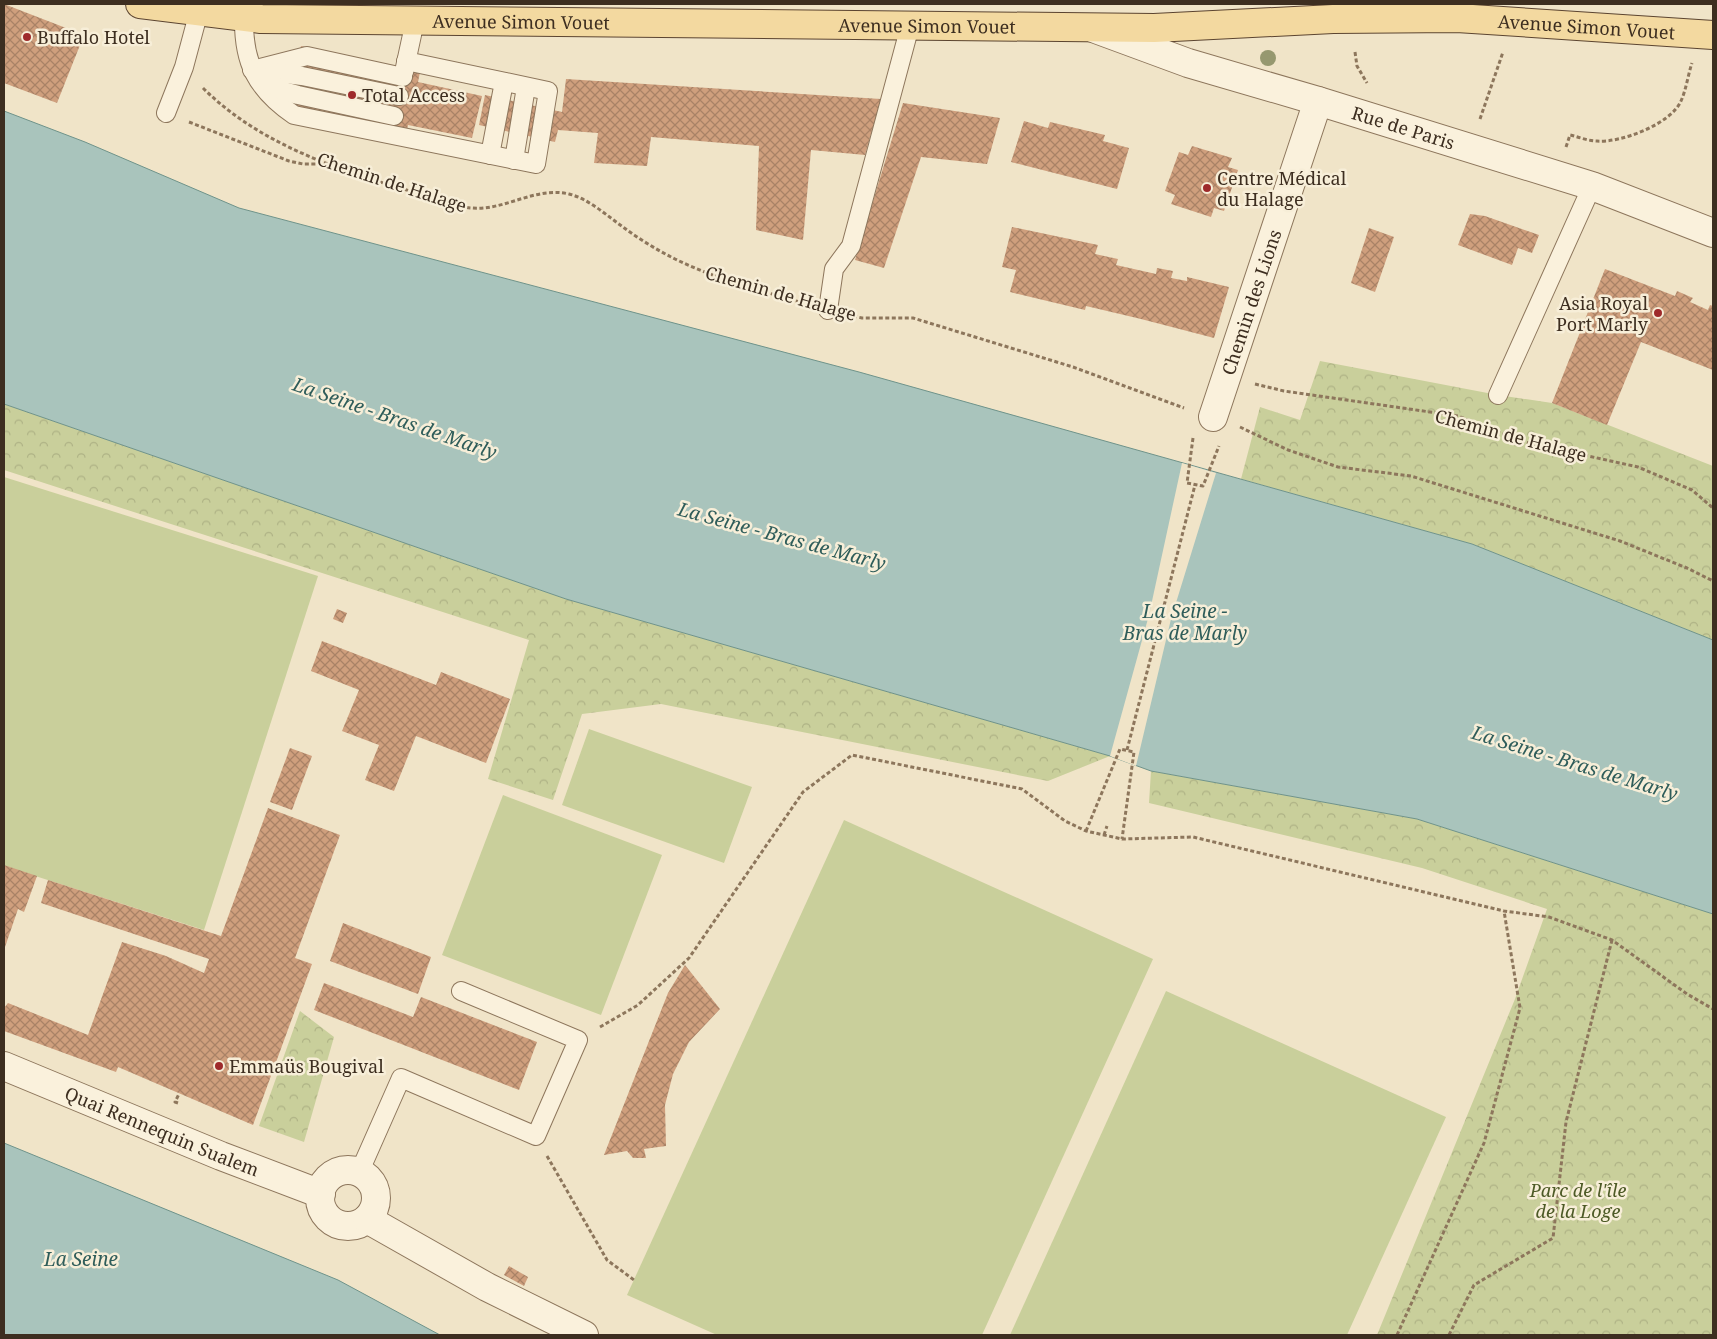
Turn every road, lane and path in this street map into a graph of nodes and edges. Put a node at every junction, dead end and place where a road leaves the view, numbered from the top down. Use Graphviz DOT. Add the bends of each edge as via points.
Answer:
graph roads {
  1 [pos="140,4"];
  2 [pos="587,4"];
  3 [pos="649,4"];
  4 [pos="1485,4"];
  5 [pos="1557,4"];
  6 [pos="199,11"];
  7 [pos="244,17"];
  8 [pos="1457,18"];
  9 [pos="1513,20"];
  10 [pos="415,21"];
  11 [pos="564,24"];
  12 [pos="668,24"];
  13 [pos="1579,24"];
  14 [pos="910,26"];
  15 [pos="1091,28"];
  16 [pos="1713,34"];
  17 [pos="1692,63"];
  18 [pos="184,67"];
  19 [pos="405,69"];
  20 [pos="252,70"];
  21 [pos="504,82"];
  22 [pos="399,96"];
  23 [pos="1318,101"];
  24 [pos="166,113"];
  25 [pos="394,116"];
  26 [pos="390,136"];
  27 [pos="1471,148"];
  28 [pos="1565,151"];
  29 [pos="490,155"];
  30 [pos="334,164"];
  31 [pos="1592,186"];
  32 [pos="1713,234"];
  33 [pos="828,310"];
  34 [pos="1250,392"];
  35 [pos="1498,395"];
  36 [pos="1223,428"];
  37 [pos="1193,437"];
  38 [pos="1195,485"];
  39 [pos="1713,508"];
  40 [pos="1713,581"];
  41 [pos="1127,750"];
  42 [pos="1107,826"];
  43 [pos="1086,831"];
  44 [pos="1104,835"];
  45 [pos="1122,839"];
  46 [pos="1504,911"];
  47 [pos="1612,940"];
  48 [pos="461,991"];
  49 [pos="1713,1009"];
  50 [pos="578,1040"];
  51 [pos="4,1066"];
  52 [pos="179,1094"];
  53 [pos="175,1102"];
  54 [pos="536,1136"];
  55 [pos="360,1173"];
  56 [pos="321,1194"];
  57 [pos="366,1219"];
  58 [pos="634,1280"];
  59 [pos="584,1335"];
  60 [pos="1397,1335"];
  61 [pos="1449,1335"];
  1 -- 6 [label="main road, Avenue Simon Vouet"];
  2 -- 11 [label="main road"];
  3 -- 12 [label="main road"];
  4 -- 8 [label="main road"];
  5 -- 13 [label="main road"];
  6 -- 7 [label="main road, Avenue Simon Vouet"];
  6 -- 18 [label="lane"];
  7 -- 10 [label="main road, Avenue Simon Vouet"];
  7 -- 20 [label="lane" via="244,39"];
  8 -- 9 [label="main road, Avenue Simon Vouet"];
  8 -- 15 [label="main road, Avenue Simon Vouet"];
  9 -- 13 [label="main road, Avenue Simon Vouet"];
  9 -- 27 [label="path"];
  10 -- 11 [label="main road, Avenue Simon Vouet"];
  10 -- 19 [label="lane"];
  11 -- 12 [label="main road, Avenue Simon Vouet"];
  12 -- 14 [label="main road, Avenue Simon Vouet"];
  13 -- 16 [label="main road, Avenue Simon Vouet"];
  14 -- 15 [label="main road, Avenue Simon Vouet"];
  14 -- 33 [label="lane" via="851,246 834,269"];
  15 -- 23 [label="street, Rue de Paris" via="1188,63"];
  17 -- 28 [label="path" via="1681,102 1665,118 1646,130 1611,140 1596,141 1570,135"];
  18 -- 24 [label="lane"];
  18 -- 30 [label="path, Chemin de Halage" via="240,121 270,139"];
  19 -- 20 [label="lane" via="307,56"];
  19 -- 21 [label="lane"];
  19 -- 22 [label="lane"];
  20 -- 22 [label="lane" via="302,76"];
  20 -- 25 [label="lane" via="283,91"];
  20 -- 26 [label="lane" via="270,97 294,115"];
  21 -- 29 [label="lane"];
  21 -- 29 [label="lane" via="526,87 514,160"];
  22 -- 25 [label="lane"];
  23 -- 27 [label="street, Rue de Paris"];
  23 -- 36 [label="street, Chemin des Lions"];
  24 -- 30 [label="path" via="288,161"];
  25 -- 26 [label="lane"];
  26 -- 29 [label="lane"];
  27 -- 31 [label="street, Rue de Paris"];
  30 -- 33 [label="path, Chemin de Halage" via="470,208 490,208 545,194 567,194 585,200 635,236 690,266 722,280"];
  31 -- 32 [label="street, Rue de Paris"];
  31 -- 35 [label="lane"];
  33 -- 36 [label="path, Chemin de Halage" via="862,318 913,318 1073,367"];
  34 -- 39 [label="path, Chemin de Halage" via="1254,384 1458,416 1520,441 1638,467 1692,490"];
  36 -- 38 [label="path" via="1203,486"];
  36 -- 40 [label="path, Chemin de Halage" via="1253,435 1338,467 1411,476 1620,540"];
  37 -- 38 [label="path" via="1187,484"];
  38 -- 41 [label="path"];
  41 -- 43 [label="path" via="1120,749"];
  41 -- 45 [label="path" via="1134,752"];
  42 -- 44 [label="path"];
  43 -- 44 [label="path"];
  43 -- 50 [label="path" via="1066,821 1022,789 852,755 803,792 688,958 638,1005"];
  44 -- 45 [label="path"];
  45 -- 46 [label="path" via="1193,837"];
  46 -- 47 [label="path" via="1549,917"];
  46 -- 60 [label="path" via="1520,1008 1484,1143"];
  47 -- 49 [label="path"];
  47 -- 61 [label="path" via="1566,1122 1553,1238 1474,1285"];
  48 -- 50 [label="lane"];
  50 -- 54 [label="lane"];
  51 -- 56 [label="street, Quai Rennequin Sualem"];
  52 -- 53 [label="path"];
  54 -- 55 [label="lane" via="400,1078"];
  54 -- 58 [label="path" via="607,1260"];
  55 -- 56 [label="street" via="343,1170 335,1174 328,1179"];
  55 -- 57 [label="street" via="367,1178 376,1194 376,1204"];
  56 -- 57 [label="street" via="325,1213 331,1220 349,1226"];
  57 -- 59 [label="street" via="487,1287"];
}
